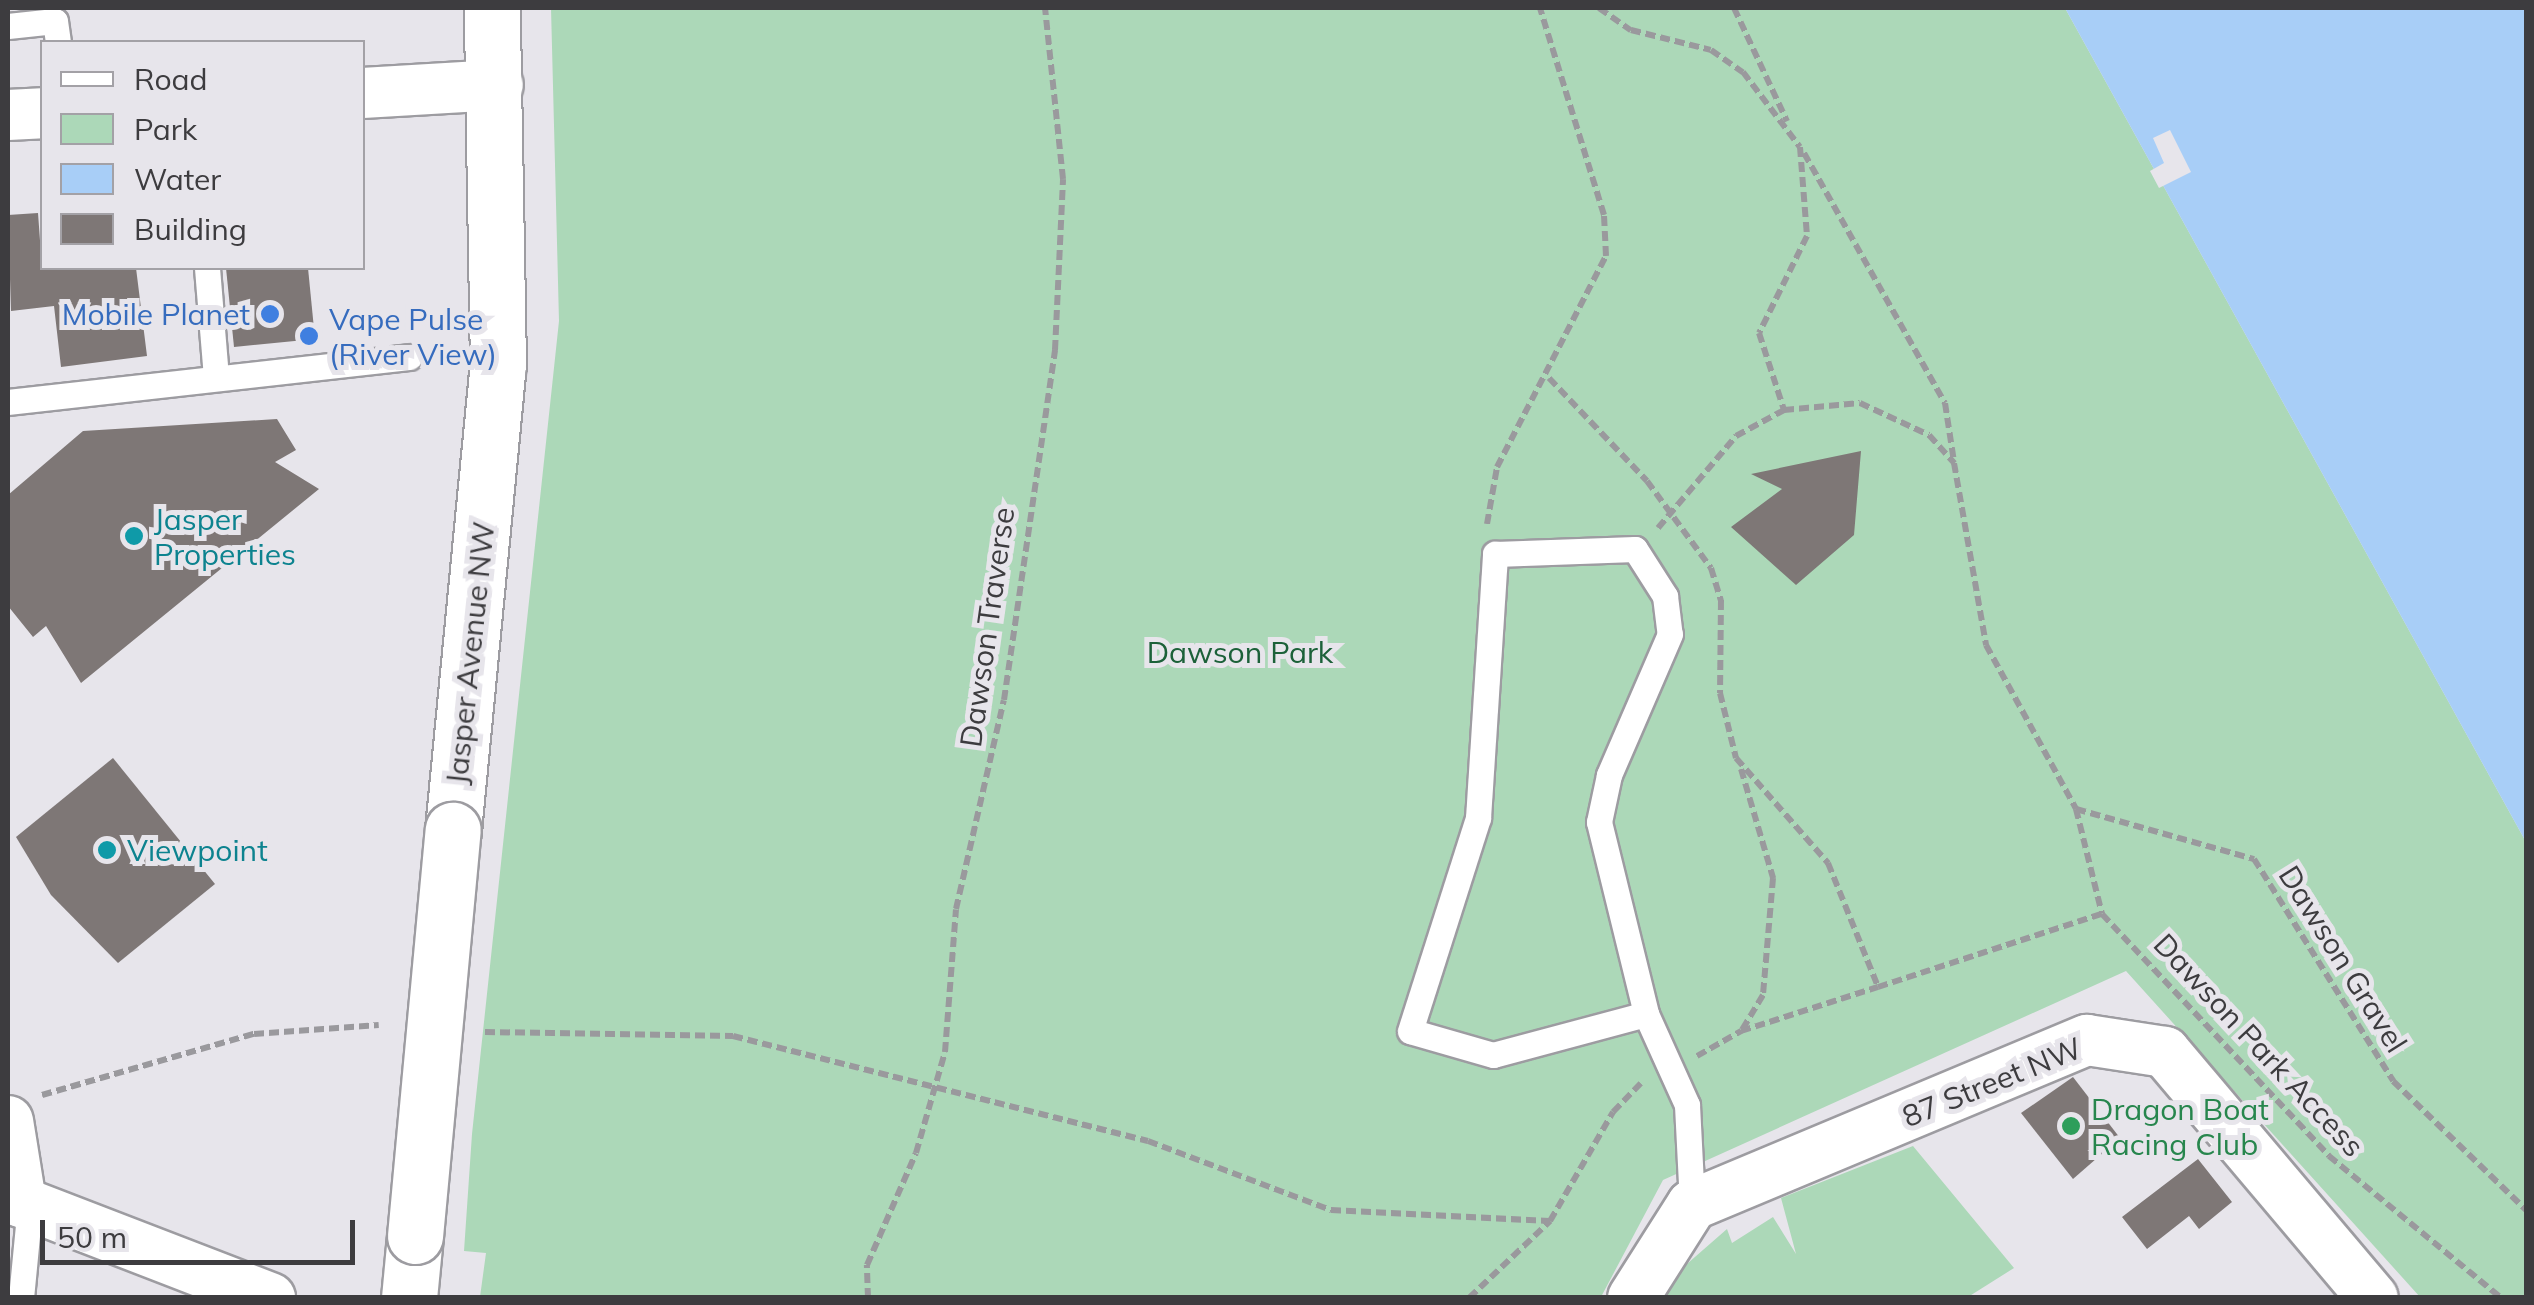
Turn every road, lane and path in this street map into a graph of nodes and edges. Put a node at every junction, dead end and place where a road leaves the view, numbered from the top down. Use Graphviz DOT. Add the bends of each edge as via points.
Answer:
graph roads {
  1 [pos="492,8"];
  2 [pos="1045,8"];
  3 [pos="1540,8"];
  4 [pos="1599,8"];
  5 [pos="1734,8"];
  6 [pos="8,26"];
  7 [pos="58,40"];
  8 [pos="498,84"];
  9 [pos="365,93"];
  10 [pos="40,113"];
  11 [pos="8,115"];
  12 [pos="1794,136"];
  13 [pos="1800,146"];
  14 [pos="207,270"];
  15 [pos="409,357"];
  16 [pos="216,378"];
  17 [pos="1549,378"];
  18 [pos="8,402"];
  19 [pos="1784,410"];
  20 [pos="1954,464"];
  21 [pos="1670,518"];
  22 [pos="1635,549"];
  23 [pos="1495,554"];
  24 [pos="1736,758"];
  25 [pos="2076,808"];
  26 [pos="2102,914"];
  27 [pos="1646,1014"];
  28 [pos="379,1025"];
  29 [pos="1742,1031"];
  30 [pos="485,1032"];
  31 [pos="935,1086"];
  32 [pos="16,1111"];
  33 [pos="19,1201"];
  34 [pos="1692,1204"];
  35 [pos="2526,1210"];
  36 [pos="1550,1221"];
  37 [pos="21,1298"];
  38 [pos="270,1298"];
  39 [pos="409,1298"];
  40 [pos="868,1298"];
  41 [pos="1633,1298"];
  42 [pos="2373,1298"];
  43 [pos="2501,1298"];
  1 -- 8 [label="main road, Jasper Avenue NW"];
  2 -- 31 [label="path, Dawson Traverse" via="1063,179 1055,350 1004,700 956,909"];
  3 -- 17 [label="path" via="1604,216 1606,256"];
  4 -- 12 [label="path" via="1631,30 1711,50 1743,72"];
  5 -- 12 [label="path"];
  6 -- 7 [label="lane" via="55,21"];
  8 -- 9 [label="street"];
  8 -- 39 [label="main road, Jasper Avenue NW, bridge" via="498,365"];
  10 -- 11 [label="street"];
  12 -- 13 [label="path"];
  13 -- 19 [label="path" via="1807,236 1759,333"];
  13 -- 20 [label="path" via="1945,403"];
  14 -- 16 [label="lane"];
  15 -- 16 [label="lane"];
  16 -- 18 [label="lane"];
  17 -- 21 [label="path"];
  17 -- 23 [label="path" via="1489,486"];
  19 -- 20 [label="path" via="1822,401 1878,408 1929,435"];
  19 -- 21 [label="path" via="1736,436"];
  20 -- 25 [label="path" via="1986,645"];
  21 -- 22 [label="path"];
  21 -- 24 [label="path" via="1694,540 1721,600 1720,693"];
  22 -- 23 [label="lane"];
  22 -- 27 [label="lane" via="1665,596 1670,634 1609,776 1598,822"];
  23 -- 27 [label="lane" via="1478,818 1410,1031 1493,1055"];
  24 -- 26 [label="path" via="1828,862 1878,987"];
  24 -- 29 [label="path" via="1774,878 1762,994"];
  25 -- 26 [label="path"];
  25 -- 35 [label="path, Dawson Gravel" via="2254,859 2393,1081"];
  26 -- 43 [label="path, Dawson Park Access" via="2329,1156"];
  27 -- 34 [label="lane" via="1687,1106"];
  28 -- 32 [label="path" via="254,1034"];
  30 -- 31 [label="path" via="733,1036"];
  31 -- 36 [label="path" via="1148,1140 1331,1210"];
  31 -- 40 [label="path, Dawson Traverse" via="867,1265"];
  32 -- 33 [label="street"];
  33 -- 37 [label="lane"];
  33 -- 38 [label="street"];
  34 -- 41 [label="street"];
  34 -- 42 [label="street, 87 Street NW" via="2087,1040 2165,1052"];
}
